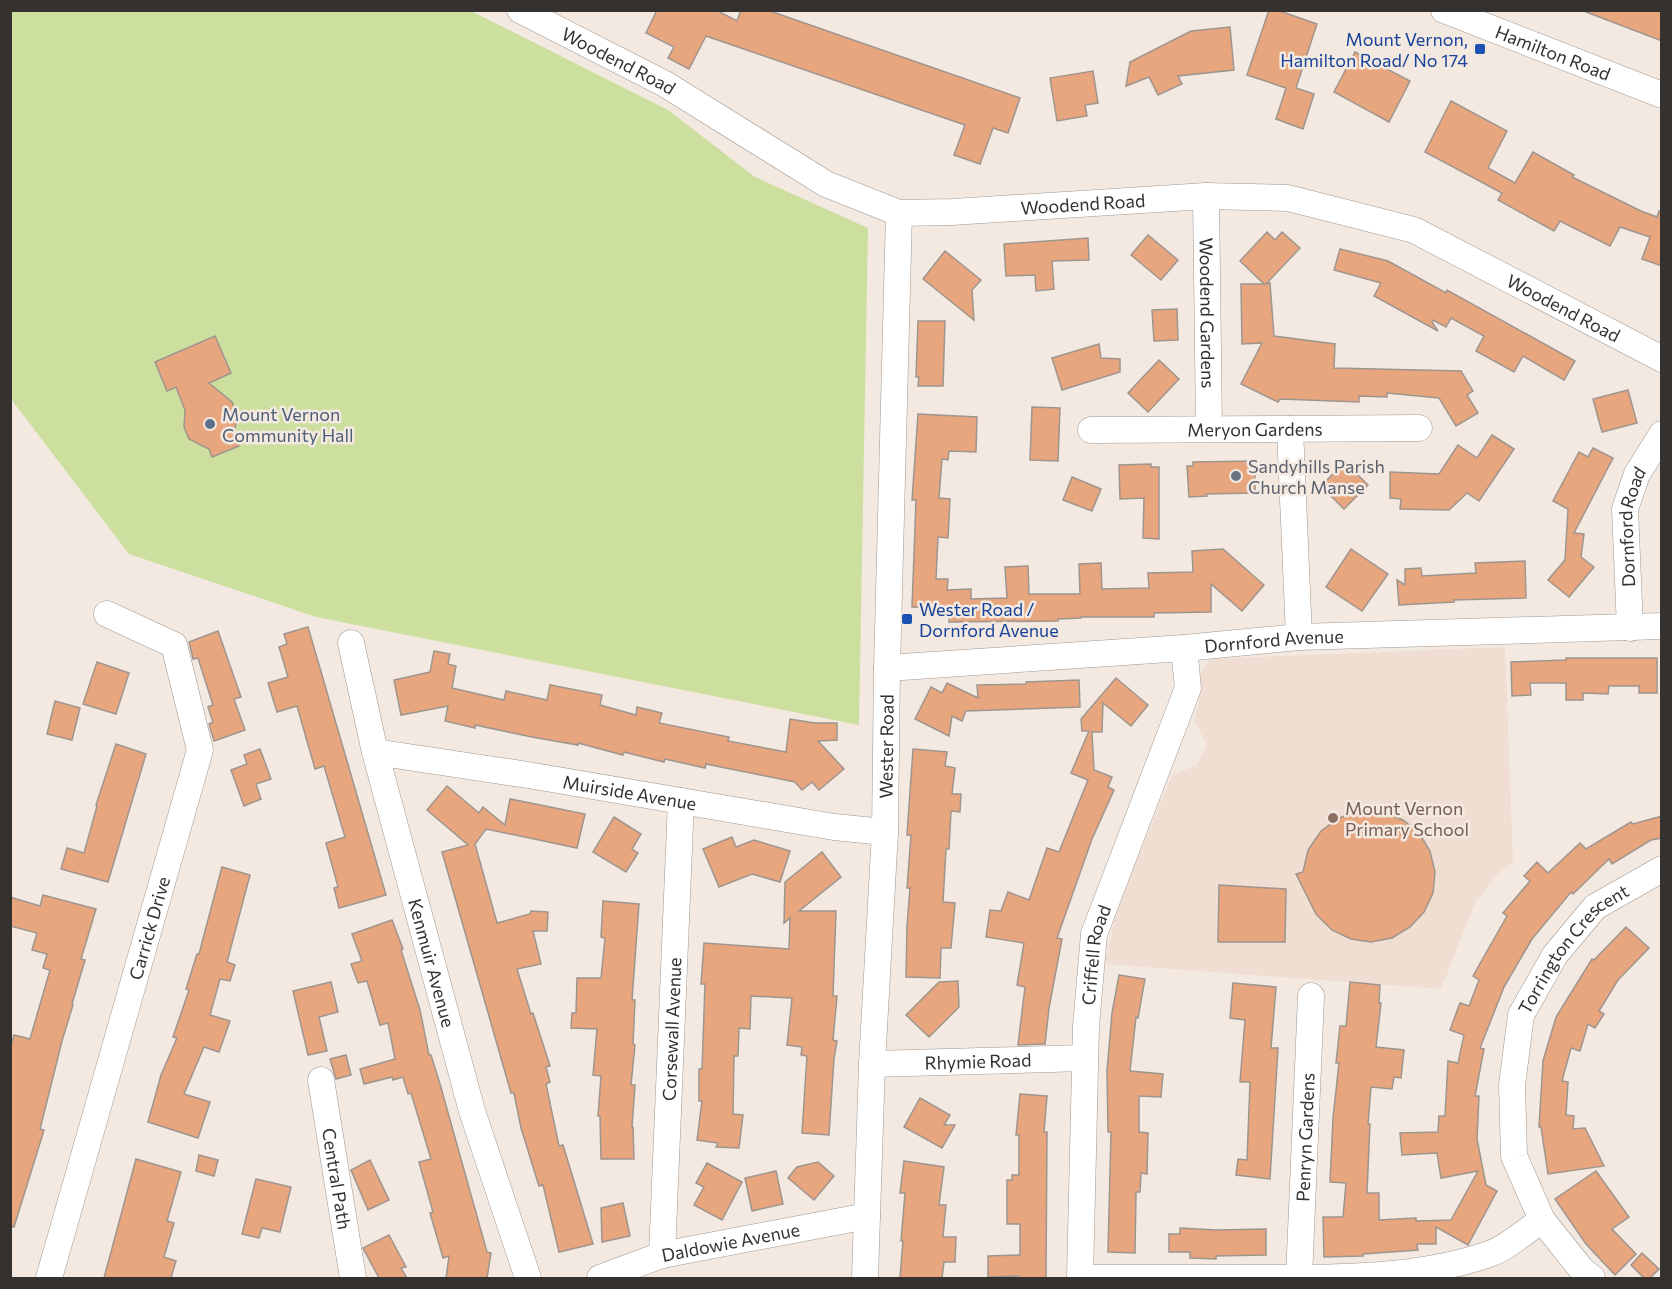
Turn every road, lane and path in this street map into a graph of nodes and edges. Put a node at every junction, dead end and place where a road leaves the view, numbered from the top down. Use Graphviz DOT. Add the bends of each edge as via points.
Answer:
graph roads {
  1 [pos="520,10"];
  2 [pos="1444,10"];
  3 [pos="1662,95"];
  4 [pos="1206,196"];
  5 [pos="899,213"];
  6 [pos="1662,359"];
  7 [pos="1419,428"];
  8 [pos="1209,429"];
  9 [pos="1290,429"];
  10 [pos="1091,430"];
  11 [pos="1662,434"];
  12 [pos="107,614"];
  13 [pos="1662,626"];
  14 [pos="1630,628"];
  15 [pos="1299,638"];
  16 [pos="351,643"];
  17 [pos="1184,648"];
  18 [pos="887,668"];
  19 [pos="375,752"];
  20 [pos="681,801"];
  21 [pos="885,832"];
  22 [pos="1662,869"];
  23 [pos="1311,996"];
  24 [pos="1085,1058"];
  25 [pos="872,1064"];
  26 [pos="321,1080"];
  27 [pos="867,1216"];
  28 [pos="1542,1220"];
  29 [pos="662,1255"];
  30 [pos="49,1278"];
  31 [pos="353,1278"];
  32 [pos="528,1278"];
  33 [pos="600,1278"];
  34 [pos="866,1278"];
  35 [pos="1080,1278"];
  36 [pos="1292,1278"];
  37 [pos="1300,1278"];
  38 [pos="1592,1278"];
  1 -- 5 [label="street, Woodend Road" via="665,84 826,184"];
  2 -- 3 [label="street, Hamilton Road"];
  4 -- 5 [label="street, Woodend Road"];
  4 -- 6 [label="street, Woodend Road" via="1288,198 1414,230"];
  4 -- 8 [label="street, Woodend Gardens"];
  5 -- 18 [label="street, Wester Road"];
  7 -- 9 [label="street, Meryon Gardens"];
  8 -- 9 [label="street, Meryon Gardens"];
  8 -- 10 [label="street, Meryon Gardens"];
  9 -- 15 [label="street"];
  11 -- 14 [label="street, Dornford Road" via="1637,474 1625,509"];
  12 -- 30 [label="street, Carrick Drive" via="174,645 200,750"];
  13 -- 14 [label="street, Dornford Avenue"];
  14 -- 15 [label="street, Dornford Avenue"];
  15 -- 17 [label="street, Dornford Avenue"];
  16 -- 19 [label="street, Kenmuir Avenue"];
  17 -- 18 [label="street, Dornford Avenue"];
  17 -- 24 [label="street, Criffell Road" via="1188,688 1094,934"];
  18 -- 21 [label="street, Wester Road"];
  19 -- 20 [label="street, Muirside Avenue"];
  19 -- 32 [label="street, Kenmuir Avenue" via="472,1111"];
  20 -- 21 [label="street, Muirside Avenue" via="834,828"];
  20 -- 29 [label="street, Corsewall Avenue"];
  21 -- 25 [label="street, Wester Road"];
  22 -- 28 [label="street, Torrington Crescent" via="1595,907 1555,955 1521,1015 1512,1085 1514,1156"];
  23 -- 37 [label="street, Penryn Gardens"];
  24 -- 25 [label="street, Rhymie Road"];
  24 -- 35 [label="street, Criffell Road"];
  25 -- 27 [label="street, Wester Road"];
  26 -- 31 [label="street, Central Path"];
  27 -- 29 [label="street, Daldowie Avenue"];
  27 -- 34 [label="street, Wester Road"];
  28 -- 37 [label="street" via="1494,1252 1426,1270"];
  28 -- 38 [label="street, Torrington Crescent"];
  29 -- 33 [label="street, Daldowie Avenue"];
  35 -- 36 [label="street"];
}
